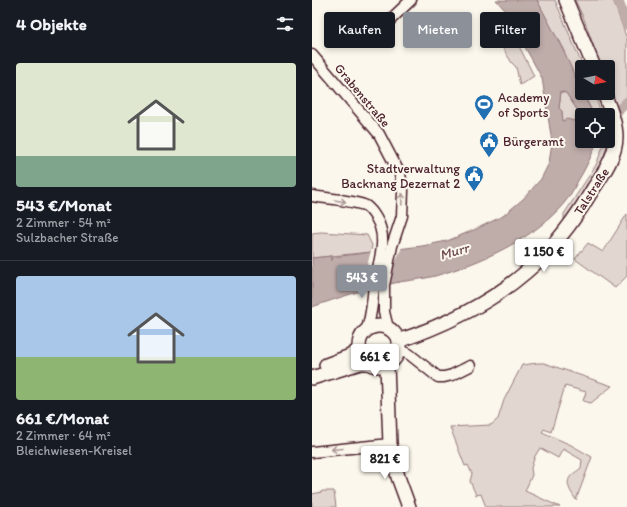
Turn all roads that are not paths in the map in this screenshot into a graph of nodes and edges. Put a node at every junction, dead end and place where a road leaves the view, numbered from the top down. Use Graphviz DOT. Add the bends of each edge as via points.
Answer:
graph roads {
  1 [pos="411,0"];
  2 [pos="566,0"];
  3 [pos="395,15"];
  4 [pos="312,55"];
  5 [pos="591,60"];
  6 [pos="607,100"];
  7 [pos="312,196"];
  8 [pos="387,246"];
  9 [pos="379,286"];
  10 [pos="388,328"];
  11 [pos="366,331"];
  12 [pos="398,346"];
  13 [pos="360,349"];
  14 [pos="369,363"];
  15 [pos="387,365"];
  16 [pos="470,366"];
  17 [pos="312,369"];
  18 [pos="312,378"];
  19 [pos="390,444"];
  20 [pos="312,452"];
  21 [pos="409,507"];
  1 -- 3 [label="street"];
  2 -- 5 [label="street"];
  8 -- 4 [label="street, Grabenstraße, one-way" via="402,216 403,192 400,174 379,134"];
  6 -- 12 [label="street, Talstraße" via="615,125 615,147 586,201 561,235 535,264 506,289"];
  7 -- 8 [label="street, one-way" via="367,207 380,227"];
  8 -- 9 [label="street"];
  9 -- 10 [label="street"];
  9 -- 11 [label="street"];
  10 -- 11 [label="street" via="377,326"];
  10 -- 12 [label="street" via="393,332"];
  11 -- 13 [label="street" via="362,336"];
  12 -- 15 [label="street" via="393,360"];
  12 -- 16 [label="street" via="435,376 452,375"];
  13 -- 14 [label="street" via="362,356"];
  13 -- 17 [label="street" via="350,356"];
  14 -- 15 [label="street" via="377,366"];
  14 -- 18 [label="street" via="360,363"];
  15 -- 19 [label="street"];
  19 -- 20 [label="street, one-way"];
  19 -- 21 [label="street"];
}
